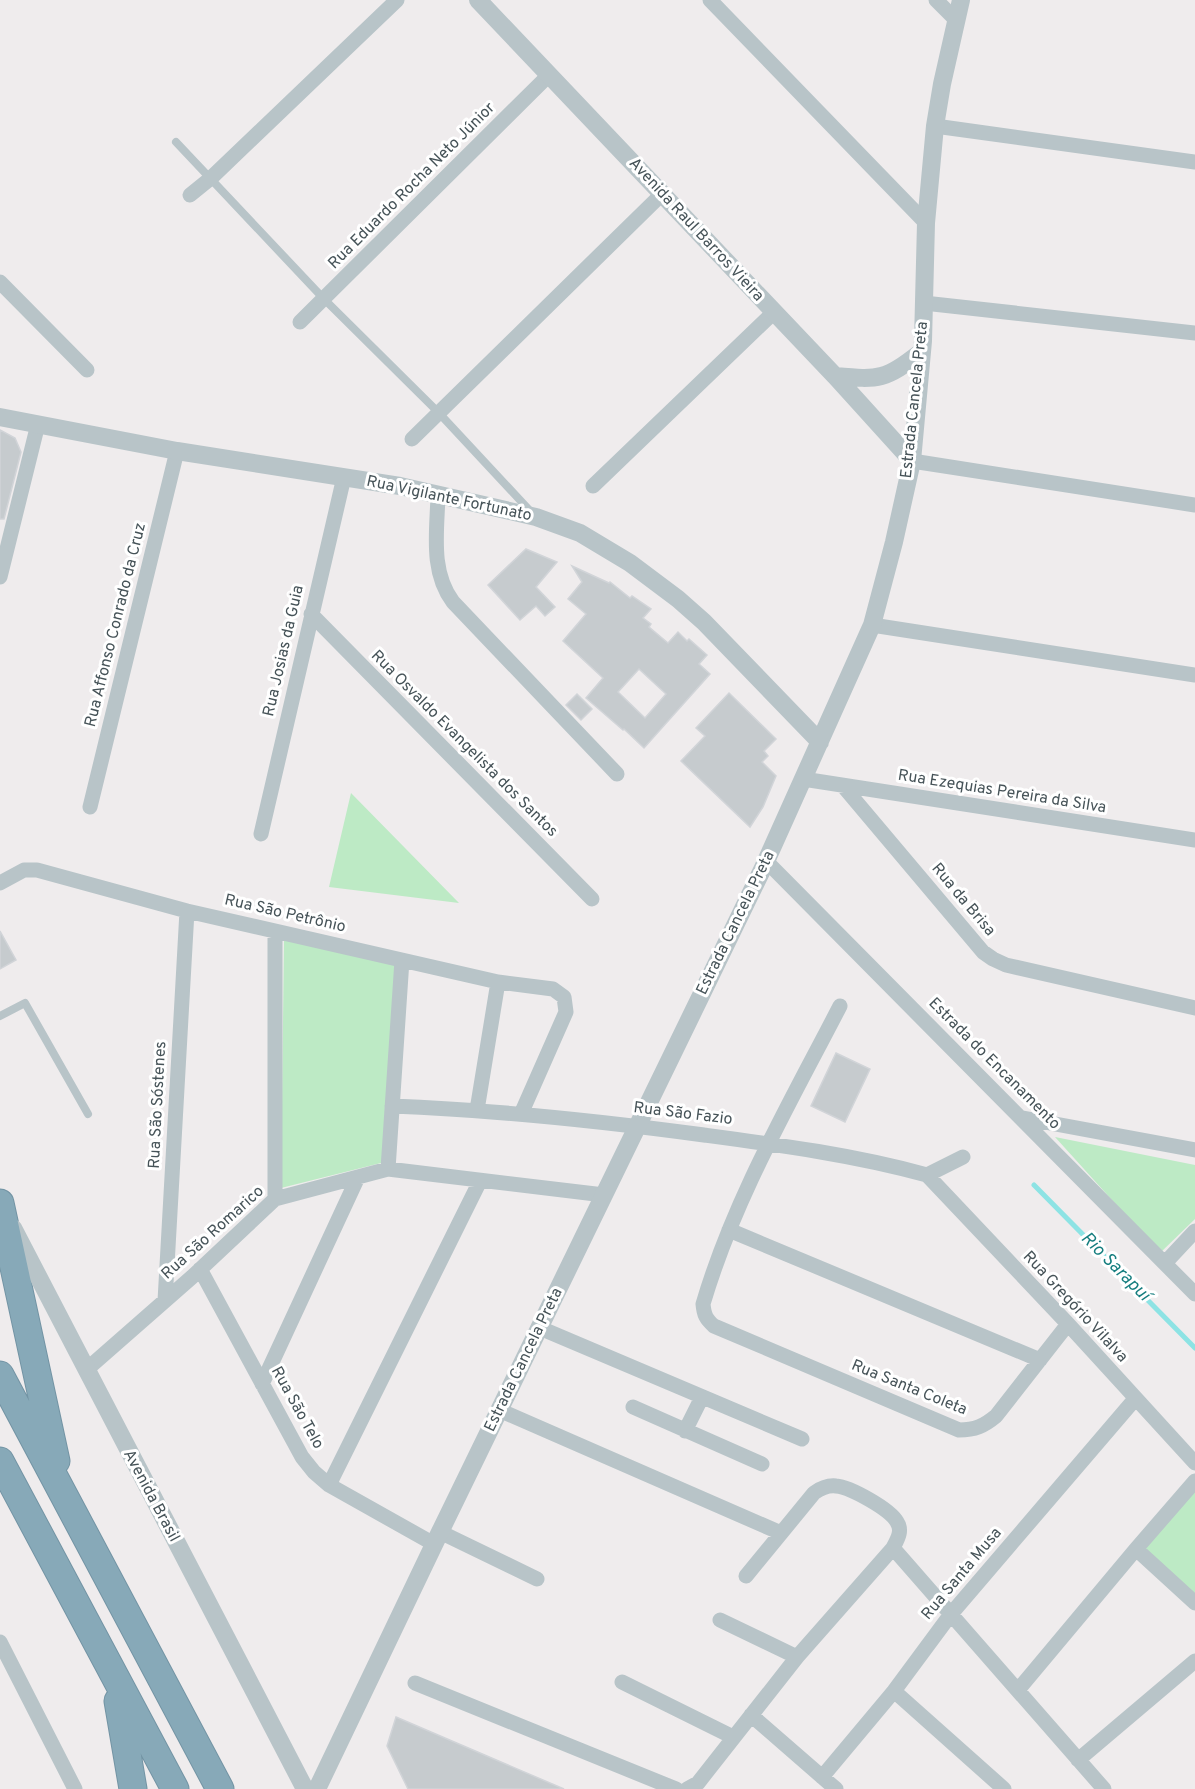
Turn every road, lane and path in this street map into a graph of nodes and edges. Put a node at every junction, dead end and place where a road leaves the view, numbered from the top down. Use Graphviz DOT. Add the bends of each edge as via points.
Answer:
graph roads {
  1 [pos="397,0"];
  2 [pos="478,0"];
  3 [pos="710,0"];
  4 [pos="936,0"];
  5 [pos="961,0"];
  6 [pos="956,20"];
  7 [pos="549,75"];
  8 [pos="935,126"];
  9 [pos="176,142"];
  10 [pos="1195,162"];
  11 [pos="211,178"];
  12 [pos="663,194"];
  13 [pos="190,195"];
  14 [pos="926,223"];
  15 [pos="0,282"];
  16 [pos="324,298"];
  17 [pos="924,303"];
  18 [pos="773,313"];
  19 [pos="300,322"];
  20 [pos="1195,333"];
  21 [pos="921,352"];
  22 [pos="87,370"];
  23 [pos="835,376"];
  24 [pos="438,412"];
  25 [pos="0,417"];
  26 [pos="38,424"];
  27 [pos="412,439"];
  28 [pos="177,451"];
  29 [pos="912,461"];
  30 [pos="344,477"];
  31 [pos="593,486"];
  32 [pos="438,495"];
  33 [pos="1195,505"];
  34 [pos="536,517"];
  35 [pos="3,548"];
  36 [pos="0,577"];
  37 [pos="311,614"];
  38 [pos="872,625"];
  39 [pos="1195,675"];
  40 [pos="820,742"];
  41 [pos="617,774"];
  42 [pos="803,779"];
  43 [pos="843,786"];
  44 [pos="90,807"];
  45 [pos="261,834"];
  46 [pos="1195,840"];
  47 [pos="766,861"];
  48 [pos="0,883"];
  49 [pos="592,899"];
  50 [pos="188,911"];
  51 [pos="275,931"];
  52 [pos="402,960"];
  53 [pos="498,982"];
  54 [pos="840,1006"];
  55 [pos="1195,1008"];
  56 [pos="0,1016"];
  57 [pos="392,1106"];
  58 [pos="477,1110"];
  59 [pos="88,1114"];
  60 [pos="521,1114"];
  61 [pos="1023,1118"];
  62 [pos="638,1126"];
  63 [pos="769,1143"];
  64 [pos="1195,1150"];
  65 [pos="963,1157"];
  66 [pos="388,1169"];
  67 [pos="927,1175"];
  68 [pos="358,1177"];
  69 [pos="480,1181"];
  70 [pos="604,1195"];
  71 [pos="275,1199"];
  72 [pos="0,1203"];
  73 [pos="729,1230"];
  74 [pos="1195,1232"];
  75 [pos="1165,1263"];
  76 [pos="200,1269"];
  77 [pos="1195,1294"];
  78 [pos="165,1301"];
  79 [pos="1068,1324"];
  80 [pos="540,1328"];
  81 [pos="1040,1360"];
  82 [pos="86,1370"];
  83 [pos="0,1375"];
  84 [pos="262,1384"];
  85 [pos="702,1397"];
  86 [pos="1135,1398"];
  87 [pos="633,1407"];
  88 [pos="499,1410"];
  89 [pos="685,1431"];
  90 [pos="802,1439"];
  91 [pos="0,1461"];
  92 [pos="1195,1463"];
  93 [pos="762,1464"];
  94 [pos="1195,1481"];
  95 [pos="329,1485"];
  96 [pos="62,1491"];
  97 [pos="781,1533"];
  98 [pos="437,1538"];
  99 [pos="893,1548"];
  100 [pos="1136,1548"];
  101 [pos="746,1576"];
  102 [pos="537,1579"];
  103 [pos="1195,1603"];
  104 [pos="951,1614"];
  105 [pos="720,1620"];
  106 [pos="0,1642"];
  107 [pos="797,1657"];
  108 [pos="1195,1661"];
  109 [pos="115,1679"];
  110 [pos="622,1682"];
  111 [pos="415,1683"];
  112 [pos="1018,1690"];
  113 [pos="894,1691"];
  114 [pos="751,1715"];
  115 [pos="733,1737"];
  116 [pos="1078,1760"];
  117 [pos="822,1777"];
  118 [pos="692,1786"];
  119 [pos="74,1788"];
  120 [pos="133,1789"];
  121 [pos="175,1789"];
  122 [pos="220,1789"];
  123 [pos="305,1789"];
  124 [pos="317,1789"];
  125 [pos="676,1789"];
  126 [pos="836,1789"];
  127 [pos="1004,1789"];
  128 [pos="1104,1789"];
  1 -- 11 [label="street"];
  2 -- 7 [label="street, Avenida Raul Barros Vieira"];
  3 -- 14 [label="street"];
  4 -- 6 [label="street"];
  5 -- 6 [label="street, Estrada Cancela Preta"];
  6 -- 8 [label="street, Estrada Cancela Preta"];
  7 -- 12 [label="street, Avenida Raul Barros Vieira"];
  7 -- 16 [label="street, Rua Eduardo Rocha Neto Júnior"];
  8 -- 10 [label="street"];
  8 -- 14 [label="street, Estrada Cancela Preta"];
  9 -- 11 [label="lane"];
  11 -- 13 [label="street"];
  11 -- 16 [label="lane"];
  12 -- 18 [label="street, Avenida Raul Barros Vieira"];
  12 -- 24 [label="street"];
  14 -- 17 [label="street, Estrada Cancela Preta"];
  15 -- 22 [label="street"];
  16 -- 19 [label="street, Rua Eduardo Rocha Neto Júnior"];
  16 -- 24 [label="lane"];
  17 -- 20 [label="street"];
  17 -- 21 [label="street, Estrada Cancela Preta"];
  18 -- 23 [label="street, Avenida Raul Barros Vieira"];
  18 -- 31 [label="street"];
  21 -- 23 [label="street" via="884,376"];
  21 -- 29 [label="street, Estrada Cancela Preta"];
  23 -- 29 [label="street, Avenida Raul Barros Vieira"];
  24 -- 27 [label="street"];
  24 -- 34 [label="lane"];
  25 -- 26 [label="street, Rua Vigilante Fortunato"];
  26 -- 28 [label="street, Rua Vigilante Fortunato"];
  26 -- 35 [label="street"];
  28 -- 30 [label="street, Rua Vigilante Fortunato"];
  28 -- 44 [label="street, Rua Affonso Conrado da Cruz"];
  29 -- 33 [label="street"];
  29 -- 38 [label="street, Estrada Cancela Preta"];
  30 -- 32 [label="street, Rua Vigilante Fortunato"];
  30 -- 37 [label="street, Rua Josias da Guia"];
  32 -- 34 [label="street, Rua Vigilante Fortunato"];
  32 -- 41 [label="street" via="437,566 445,592"];
  34 -- 40 [label="street, Rua Vigilante Fortunato" via="580,533 630,563 678,599"];
  35 -- 36 [label="street"];
  37 -- 45 [label="street, Rua Josias da Guia"];
  37 -- 49 [label="street, Rua Osvaldo Evangelista dos Santos"];
  38 -- 39 [label="street"];
  38 -- 40 [label="street, Estrada Cancela Preta"];
  40 -- 42 [label="street, Estrada Cancela Preta"];
  42 -- 43 [label="street, Rua Ezequias Pereira da Silva"];
  42 -- 47 [label="street, Estrada Cancela Preta"];
  43 -- 46 [label="street, Rua Ezequias Pereira da Silva"];
  43 -- 55 [label="street, Rua da Brisa" via="993,959"];
  47 -- 61 [label="street, Estrada do Encanamento"];
  47 -- 62 [label="street, Estrada Cancela Preta"];
  48 -- 50 [label="street, Rua São Petrônio" via="24,870 37,870"];
  50 -- 51 [label="street, Rua São Petrônio"];
  50 -- 78 [label="street, Rua São Sóstenes"];
  51 -- 52 [label="street, Rua São Petrônio"];
  51 -- 71 [label="street"];
  52 -- 53 [label="street, Rua São Petrônio"];
  52 -- 57 [label="street"];
  53 -- 58 [label="street"];
  53 -- 60 [label="street, Rua São Petrônio" via="553,989 564,997 566,1012"];
  54 -- 63 [label="street"];
  56 -- 59 [label="lane" via="25,1003"];
  57 -- 58 [label="street, Rua São Fazio"];
  57 -- 66 [label="street"];
  58 -- 60 [label="street, Rua São Fazio"];
  60 -- 62 [label="street, Rua São Fazio"];
  61 -- 64 [label="street"];
  61 -- 75 [label="street, Estrada do Encanamento"];
  62 -- 63 [label="street, Rua São Fazio"];
  62 -- 70 [label="street, Estrada Cancela Preta"];
  63 -- 67 [label="street, Rua São Fazio"];
  63 -- 73 [label="street"];
  65 -- 67 [label="street"];
  66 -- 68 [label="street, Rua São Romarico"];
  66 -- 69 [label="street, Rua São Romarico"];
  67 -- 79 [label="street, Rua Gregório Vilalva"];
  68 -- 71 [label="street, Rua São Romarico"];
  68 -- 84 [label="street"];
  69 -- 70 [label="street, Rua São Romarico"];
  69 -- 95 [label="street"];
  70 -- 80 [label="street, Estrada Cancela Preta"];
  71 -- 76 [label="street, Rua São Romarico"];
  72 -- 82 [label="street, Avenida Brasil"];
  72 -- 96 [label="highway"];
  73 -- 81 [label="street"];
  73 -- 81 [label="street, Rua Santa Coleta" via="703,1304 704,1315 714,1326 959,1430 973,1430 996,1416"];
  74 -- 75 [label="street"];
  75 -- 77 [label="street, Estrada do Encanamento"];
  76 -- 78 [label="street, Rua São Romarico"];
  76 -- 84 [label="street, Rua São Telo"];
  78 -- 82 [label="street, Rua São Romarico"];
  79 -- 81 [label="street, Rua Santa Coleta"];
  79 -- 86 [label="street, Rua Gregório Vilalva"];
  80 -- 85 [label="street"];
  80 -- 88 [label="street, Estrada Cancela Preta"];
  82 -- 123 [label="street, Avenida Brasil"];
  83 -- 96 [label="highway"];
  84 -- 95 [label="street, Rua São Telo" via="302,1457"];
  85 -- 89 [label="street"];
  85 -- 90 [label="street"];
  86 -- 92 [label="street, Rua Gregório Vilalva"];
  86 -- 104 [label="street, Rua Santa Musa"];
  87 -- 89 [label="street"];
  88 -- 97 [label="street"];
  88 -- 98 [label="street, Estrada Cancela Preta"];
  89 -- 93 [label="street"];
  91 -- 109 [label="highway"];
  94 -- 100 [label="street"];
  95 -- 98 [label="street, Rua São Telo"];
  96 -- 122 [label="highway"];
  97 -- 99 [label="street" via="814,1493 823,1486 835,1485 885,1510 898,1522 900,1533"];
  97 -- 101 [label="street"];
  98 -- 102 [label="street, Rua São Telo"];
  98 -- 124 [label="street, Estrada Cancela Preta"];
  99 -- 104 [label="street"];
  99 -- 107 [label="street"];
  100 -- 103 [label="street"];
  100 -- 112 [label="street"];
  104 -- 112 [label="street"];
  104 -- 113 [label="street, Rua Santa Musa"];
  105 -- 107 [label="street"];
  106 -- 119 [label="street"];
  107 -- 114 [label="street"];
  108 -- 116 [label="street"];
  109 -- 120 [label="highway"];
  109 -- 121 [label="highway"];
  110 -- 115 [label="street"];
  111 -- 125 [label="street"];
  112 -- 116 [label="street"];
  113 -- 117 [label="street, Rua Santa Musa"];
  113 -- 127 [label="street"];
  114 -- 115 [label="street"];
  114 -- 117 [label="street"];
  115 -- 118 [label="street"];
  116 -- 128 [label="street"];
  117 -- 126 [label="street"];
}
